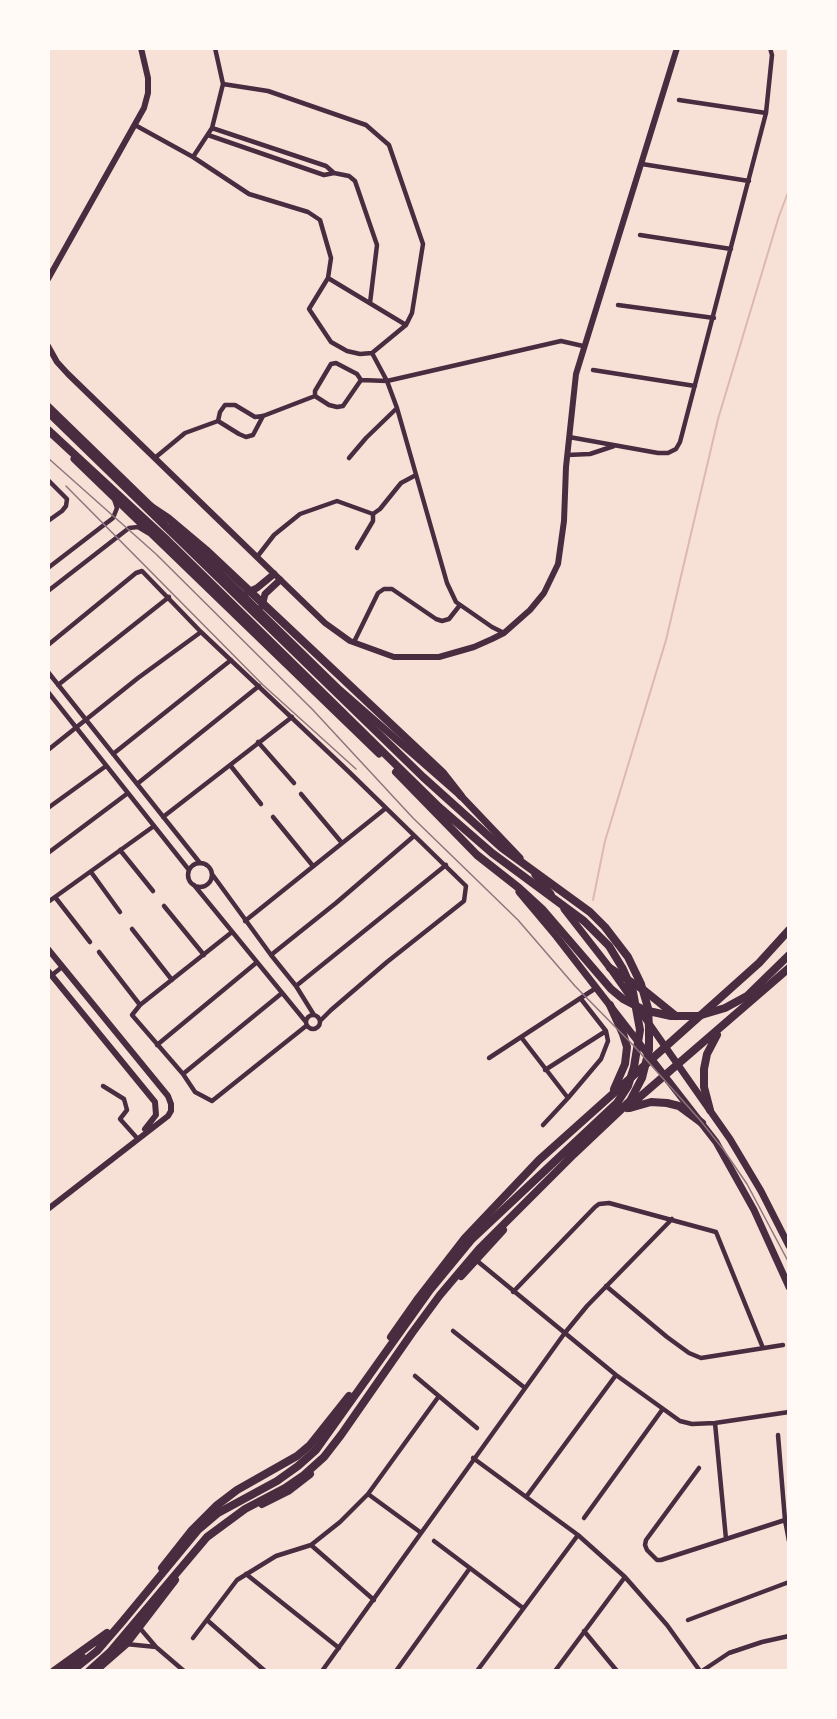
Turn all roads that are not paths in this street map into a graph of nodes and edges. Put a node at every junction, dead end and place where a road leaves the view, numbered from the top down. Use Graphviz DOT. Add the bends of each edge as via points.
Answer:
graph roads {
  1 [pos="141,48"];
  2 [pos="215,48"];
  3 [pos="677,48"];
  4 [pos="770,48"];
  5 [pos="223,84"];
  6 [pos="679,100"];
  7 [pos="766,112"];
  8 [pos="135,125"];
  9 [pos="212,128"];
  10 [pos="208,135"];
  11 [pos="193,157"];
  12 [pos="642,164"];
  13 [pos="334,172"];
  14 [pos="749,181"];
  15 [pos="640,235"];
  16 [pos="731,249"];
  17 [pos="328,278"];
  18 [pos="48,279"];
  19 [pos="370,303"];
  20 [pos="618,305"];
  21 [pos="714,318"];
  22 [pos="406,325"];
  23 [pos="48,346"];
  24 [pos="583,346"];
  25 [pos="372,352"];
  26 [pos="593,370"];
  27 [pos="361,380"];
  28 [pos="387,381"];
  29 [pos="695,386"];
  30 [pos="315,396"];
  31 [pos="48,406"];
  32 [pos="397,408"];
  33 [pos="48,412"];
  34 [pos="263,416"];
  35 [pos="218,421"];
  36 [pos="48,430"];
  37 [pos="48,435"];
  38 [pos="569,437"];
  39 [pos="617,445"];
  40 [pos="567,455"];
  41 [pos="156,457"];
  42 [pos="349,458"];
  43 [pos="416,475"];
  44 [pos="48,480"];
  45 [pos="134,496"];
  46 [pos="113,497"];
  47 [pos="373,514"];
  48 [pos="48,521"];
  49 [pos="160,541"];
  50 [pos="357,548"];
  51 [pos="257,557"];
  52 [pos="48,568"];
  53 [pos="274,574"];
  54 [pos="280,580"];
  55 [pos="237,589"];
  56 [pos="48,591"];
  57 [pos="169,597"];
  58 [pos="460,605"];
  59 [pos="267,618"];
  60 [pos="201,632"];
  61 [pos="504,633"];
  62 [pos="354,642"];
  63 [pos="48,645"];
  64 [pos="231,660"];
  65 [pos="48,672"];
  66 [pos="58,685"];
  67 [pos="260,686"];
  68 [pos="48,692"];
  69 [pos="292,717"];
  70 [pos="85,719"];
  71 [pos="76,727"];
  72 [pos="367,737"];
  73 [pos="258,742"];
  74 [pos="48,750"];
  75 [pos="113,754"];
  76 [pos="230,765"];
  77 [pos="106,766"];
  78 [pos="294,783"];
  79 [pos="137,784"];
  80 [pos="128,793"];
  81 [pos="301,794"];
  82 [pos="461,796"];
  83 [pos="261,804"];
  84 [pos="48,808"];
  85 [pos="386,808"];
  86 [pos="163,817"];
  87 [pos="273,817"];
  88 [pos="154,826"];
  89 [pos="414,836"];
  90 [pos="342,843"];
  91 [pos="120,850"];
  92 [pos="48,853"];
  93 [pos="200,863"];
  94 [pos="446,865"];
  95 [pos="313,866"];
  96 [pos="189,870"];
  97 [pos="91,872"];
  98 [pos="212,874"];
  99 [pos="194,885"];
  100 [pos="153,891"];
  101 [pos="55,897"];
  102 [pos="48,902"];
  103 [pos="164,906"];
  104 [pos="120,912"];
  105 [pos="245,921"];
  106 [pos="132,929"];
  107 [pos="789,930"];
  108 [pos="232,932"];
  109 [pos="90,942"];
  110 [pos="48,949"];
  111 [pos="99,952"];
  112 [pos="204,955"];
  113 [pos="271,955"];
  114 [pos="789,955"];
  115 [pos="256,963"];
  116 [pos="62,967"];
  117 [pos="610,968"];
  118 [pos="789,968"];
  119 [pos="50,973"];
  120 [pos="172,980"];
  121 [pos="296,986"];
  122 [pos="596,988"];
  123 [pos="282,993"];
  124 [pos="581,999"];
  125 [pos="140,1005"];
  126 [pos="610,1005"];
  127 [pos="317,1018"];
  128 [pos="694,1021"];
  129 [pos="650,1023"];
  130 [pos="306,1026"];
  131 [pos="720,1029"];
  132 [pos="606,1031"];
  133 [pos="520,1037"];
  134 [pos="634,1037"];
  135 [pos="157,1045"];
  136 [pos="666,1046"];
  137 [pos="489,1058"];
  138 [pos="651,1059"];
  139 [pos="679,1065"];
  140 [pos="545,1070"];
  141 [pos="183,1074"];
  142 [pos="666,1077"];
  143 [pos="103,1086"];
  144 [pos="610,1095"];
  145 [pos="568,1098"];
  146 [pos="625,1110"];
  147 [pos="710,1110"];
  148 [pos="702,1123"];
  149 [pos="543,1125"];
  150 [pos="139,1136"];
  151 [pos="48,1209"];
  152 [pos="672,1219"];
  153 [pos="789,1246"];
  154 [pos="476,1260"];
  155 [pos="606,1286"];
  156 [pos="789,1287"];
  157 [pos="513,1292"];
  158 [pos="453,1330"];
  159 [pos="564,1334"];
  160 [pos="783,1345"];
  161 [pos="762,1348"];
  162 [pos="616,1375"];
  163 [pos="415,1376"];
  164 [pos="525,1388"];
  165 [pos="439,1396"];
  166 [pos="662,1410"];
  167 [pos="789,1412"];
  168 [pos="715,1423"];
  169 [pos="477,1428"];
  170 [pos="778,1435"];
  171 [pos="473,1458"];
  172 [pos="279,1468"];
  173 [pos="699,1468"];
  174 [pos="292,1489"];
  175 [pos="368,1494"];
  176 [pos="526,1497"];
  177 [pos="584,1518"];
  178 [pos="785,1520"];
  179 [pos="420,1532"];
  180 [pos="578,1535"];
  181 [pos="726,1539"];
  182 [pos="789,1540"];
  183 [pos="434,1542"];
  184 [pos="311,1545"];
  185 [pos="470,1568"];
  186 [pos="246,1574"];
  187 [pos="626,1577"];
  188 [pos="789,1582"];
  189 [pos="374,1599"];
  190 [pos="523,1608"];
  191 [pos="207,1620"];
  192 [pos="688,1620"];
  193 [pos="122,1622"];
  194 [pos="139,1627"];
  195 [pos="584,1631"];
  196 [pos="789,1636"];
  197 [pos="193,1638"];
  198 [pos="126,1644"];
  199 [pos="156,1647"];
  200 [pos="339,1648"];
  201 [pos="54,1671"];
  202 [pos="63,1671"];
  203 [pos="72,1671"];
  204 [pos="89,1671"];
  205 [pos="95,1671"];
  206 [pos="183,1671"];
  207 [pos="265,1671"];
  208 [pos="322,1671"];
  209 [pos="396,1671"];
  210 [pos="477,1671"];
  211 [pos="555,1671"];
  212 [pos="617,1671"];
  213 [pos="701,1671"];
  1 -- 8 [label="street" via="148,93"];
  2 -- 5 [label="street"];
  3 -- 12 [label="street"];
  4 -- 7 [label="street"];
  5 -- 9 [label="street"];
  5 -- 22 [label="street" via="268,91 366,125 389,145 423,244 412,313"];
  6 -- 7 [label="street"];
  7 -- 14 [label="street"];
  8 -- 11 [label="street"];
  8 -- 18 [label="street"];
  9 -- 10 [label="street"];
  9 -- 13 [label="street"];
  10 -- 11 [label="street"];
  10 -- 13 [label="street" via="324,175"];
  11 -- 17 [label="street" via="249,194 308,212 320,220 331,258"];
  12 -- 14 [label="street"];
  12 -- 24 [label="street"];
  13 -- 19 [label="street" via="355,181 377,245"];
  14 -- 16 [label="street"];
  15 -- 16 [label="street"];
  16 -- 21 [label="street"];
  17 -- 19 [label="street"];
  17 -- 25 [label="street" via="309,309 315,321 331,342 347,351"];
  19 -- 22 [label="street"];
  20 -- 21 [label="street"];
  21 -- 29 [label="street"];
  22 -- 25 [label="street"];
  23 -- 41 [label="street" via="57,362"];
  24 -- 28 [label="street" via="561,341"];
  24 -- 38 [label="street"];
  25 -- 28 [label="street"];
  26 -- 29 [label="street"];
  27 -- 28 [label="street"];
  27 -- 30 [label="street" via="343,406 329,405"];
  27 -- 30 [label="street" via="343,365 331,364"];
  28 -- 32 [label="street"];
  29 -- 39 [label="street" via="676,449 658,453"];
  30 -- 34 [label="street"];
  31 -- 55 [label="main road"];
  32 -- 42 [label="street"];
  32 -- 43 [label="street"];
  33 -- 45 [label="highway"];
  34 -- 35 [label="street" via="255,417 230,404 220,411"];
  34 -- 35 [label="street" via="253,435 246,437"];
  35 -- 41 [label="street" via="185,433"];
  36 -- 72 [label="highway" via="167,540"];
  37 -- 46 [label="main road"];
  38 -- 39 [label="street"];
  38 -- 40 [label="street"];
  39 -- 40 [label="street" via="590,454"];
  40 -- 61 [label="street" via="558,564 544,593"];
  41 -- 51 [label="street"];
  43 -- 47 [label="street" via="401,483"];
  43 -- 58 [label="street" via="447,583"];
  44 -- 48 [label="street" via="67,499 66,506"];
  45 -- 82 [label="highway" via="206,550 443,773"];
  45 -- 204 [label="highway" via="469,820 605,927 628,957 641,984 649,1028 642,1078 630,1101 472,1258 411,1333 324,1457 207,1537 110,1652"];
  46 -- 49 [label="main road"];
  46 -- 52 [label="street" via="117,508 113,518"];
  47 -- 50 [label="street"];
  47 -- 51 [label="street" via="337,501 322,505 287,524"];
  49 -- 56 [label="street" via="138,527 129,528"];
  49 -- 122 [label="main road" via="474,846 556,936"];
  51 -- 53 [label="street"];
  53 -- 54 [label="street"];
  53 -- 55 [label="main road" via="254,591"];
  54 -- 59 [label="main road" via="264,598"];
  54 -- 62 [label="street" via="326,623"];
  55 -- 59 [label="main road"];
  57 -- 60 [label="street"];
  57 -- 63 [label="street" via="142,571 136,573"];
  57 -- 66 [label="street"];
  58 -- 61 [label="street"];
  58 -- 62 [label="street" via="449,619 442,621 392,589 384,589 378,593"];
  59 -- 82 [label="main road" via="340,690"];
  60 -- 64 [label="street"];
  60 -- 70 [label="street"];
  61 -- 62 [label="street" via="439,657 394,657"];
  64 -- 67 [label="street"];
  64 -- 75 [label="street"];
  65 -- 66 [label="street"];
  66 -- 70 [label="street"];
  67 -- 69 [label="street"];
  67 -- 79 [label="street"];
  68 -- 71 [label="street"];
  69 -- 73 [label="street"];
  69 -- 85 [label="street"];
  70 -- 71 [label="street"];
  70 -- 75 [label="street"];
  71 -- 74 [label="street"];
  71 -- 77 [label="street"];
  72 -- 114 [label="highway" via="461,840 543,910 622,999 644,1010 698,1016 747,996"];
  72 -- 193 [label="highway" via="492,853 584,921 609,946 624,969 638,1014 639,1046 634,1067 617,1103 472,1239 430,1290 315,1450 298,1466 218,1513 198,1530"];
  73 -- 76 [label="street"];
  73 -- 78 [label="street"];
  75 -- 79 [label="street"];
  76 -- 83 [label="street"];
  76 -- 86 [label="street"];
  77 -- 80 [label="street"];
  77 -- 84 [label="street"];
  79 -- 86 [label="street"];
  80 -- 88 [label="street"];
  80 -- 92 [label="street"];
  81 -- 90 [label="street"];
  82 -- 117 [label="main road" via="562,906"];
  85 -- 89 [label="street"];
  85 -- 90 [label="street"];
  86 -- 93 [label="street"];
  87 -- 95 [label="street"];
  88 -- 91 [label="street"];
  88 -- 96 [label="street"];
  89 -- 94 [label="street"];
  89 -- 113 [label="street"];
  90 -- 95 [label="street"];
  91 -- 97 [label="street"];
  91 -- 100 [label="street"];
  93 -- 96 [label="street"];
  93 -- 98 [label="street"];
  94 -- 121 [label="street"];
  94 -- 127 [label="street" via="466,886 464,901"];
  95 -- 105 [label="street"];
  96 -- 99 [label="street" via="188,877"];
  97 -- 101 [label="street"];
  97 -- 104 [label="street"];
  98 -- 99 [label="street" via="206,885"];
  98 -- 105 [label="street"];
  99 -- 108 [label="street"];
  101 -- 102 [label="street"];
  101 -- 109 [label="street"];
  103 -- 112 [label="street"];
  105 -- 113 [label="street"];
  106 -- 120 [label="street"];
  107 -- 128 [label="main road" via="759,963"];
  108 -- 112 [label="street"];
  108 -- 115 [label="street"];
  110 -- 116 [label="street"];
  111 -- 125 [label="street"];
  112 -- 120 [label="street"];
  113 -- 121 [label="street"];
  115 -- 123 [label="street"];
  115 -- 135 [label="street"];
  116 -- 119 [label="street"];
  116 -- 150 [label="street" via="168,1096 168,1116"];
  117 -- 128 [label="main road" via="645,990 680,1020"];
  117 -- 129 [label="main road"];
  118 -- 131 [label="main road"];
  119 -- 150 [label="street" via="155,1102 156,1115"];
  120 -- 125 [label="street"];
  121 -- 127 [label="street"];
  122 -- 124 [label="street"];
  122 -- 126 [label="main road"];
  123 -- 130 [label="street"];
  123 -- 141 [label="street"];
  124 -- 132 [label="street"];
  124 -- 133 [label="street"];
  125 -- 135 [label="street" via="132,1016"];
  126 -- 134 [label="main road"];
  126 -- 144 [label="main road" via="627,1047 623,1072"];
  127 -- 130 [label="street" via="308,1017"];
  127 -- 130 [label="street" via="317,1028"];
  128 -- 136 [label="main road"];
  129 -- 134 [label="main road" via="647,1038"];
  129 -- 136 [label="main road"];
  130 -- 141 [label="street" via="212,1101 195,1092"];
  131 -- 139 [label="main road"];
  131 -- 147 [label="main road" via="704,1069"];
  132 -- 140 [label="street"];
  132 -- 145 [label="street" via="608,1041 601,1059"];
  133 -- 137 [label="street"];
  133 -- 140 [label="street"];
  134 -- 138 [label="main road"];
  135 -- 141 [label="street"];
  136 -- 138 [label="main road"];
  136 -- 139 [label="main road"];
  138 -- 142 [label="main road"];
  138 -- 144 [label="main road"];
  139 -- 142 [label="main road"];
  139 -- 147 [label="main road"];
  140 -- 145 [label="street"];
  142 -- 146 [label="main road"];
  142 -- 148 [label="main road"];
  143 -- 150 [label="street" via="123,1099 127,1110 120,1119"];
  144 -- 172 [label="main road" via="539,1160 465,1238 337,1413 310,1445"];
  145 -- 149 [label="street"];
  146 -- 148 [label="main road" via="651,1102 668,1103"];
  146 -- 154 [label="main road" via="524,1206"];
  147 -- 153 [label="main road" via="743,1160"];
  148 -- 156 [label="main road" via="735,1175"];
  150 -- 151 [label="street"];
  152 -- 155 [label="street"];
  152 -- 157 [label="street" via="599,1204"];
  152 -- 161 [label="street" via="716,1232"];
  154 -- 157 [label="street"];
  154 -- 174 [label="main road" via="433,1310 324,1459"];
  155 -- 159 [label="street"];
  155 -- 161 [label="street" via="693,1356 711,1358"];
  157 -- 159 [label="street"];
  158 -- 164 [label="street"];
  159 -- 162 [label="street"];
  159 -- 164 [label="street"];
  160 -- 161 [label="street"];
  162 -- 166 [label="street"];
  162 -- 176 [label="street"];
  163 -- 165 [label="street"];
  164 -- 171 [label="street"];
  165 -- 169 [label="street"];
  165 -- 175 [label="street"];
  166 -- 168 [label="street" via="688,1424"];
  166 -- 177 [label="street"];
  167 -- 168 [label="street"];
  168 -- 181 [label="street"];
  170 -- 178 [label="street"];
  171 -- 176 [label="street"];
  171 -- 179 [label="street"];
  172 -- 174 [label="main road" via="290,1468 296,1474"];
  172 -- 202 [label="main road" via="237,1490 206,1515 126,1615 98,1645"];
  173 -- 181 [label="street" via="645,1545 660,1561"];
  174 -- 194 [label="main road" via="214,1534"];
  175 -- 179 [label="street"];
  175 -- 184 [label="street"];
  176 -- 180 [label="street"];
  178 -- 181 [label="street"];
  178 -- 182 [label="street"];
  179 -- 189 [label="street"];
  180 -- 187 [label="street"];
  180 -- 190 [label="street"];
  183 -- 185 [label="street"];
  184 -- 186 [label="street" via="276,1556"];
  184 -- 189 [label="street"];
  185 -- 190 [label="street"];
  185 -- 209 [label="street"];
  186 -- 191 [label="street"];
  186 -- 200 [label="street"];
  187 -- 195 [label="street"];
  187 -- 213 [label="street"];
  188 -- 192 [label="street"];
  189 -- 200 [label="street"];
  190 -- 210 [label="street"];
  191 -- 197 [label="street"];
  191 -- 207 [label="street"];
  193 -- 201 [label="highway"];
  193 -- 203 [label="highway" via="97,1651"];
  194 -- 198 [label="main road"];
  194 -- 199 [label="street"];
  195 -- 211 [label="street"];
  195 -- 212 [label="street"];
  196 -- 213 [label="street" via="729,1653"];
  198 -- 199 [label="street"];
  198 -- 205 [label="main road"];
  199 -- 206 [label="street"];
  200 -- 208 [label="street"];
}
